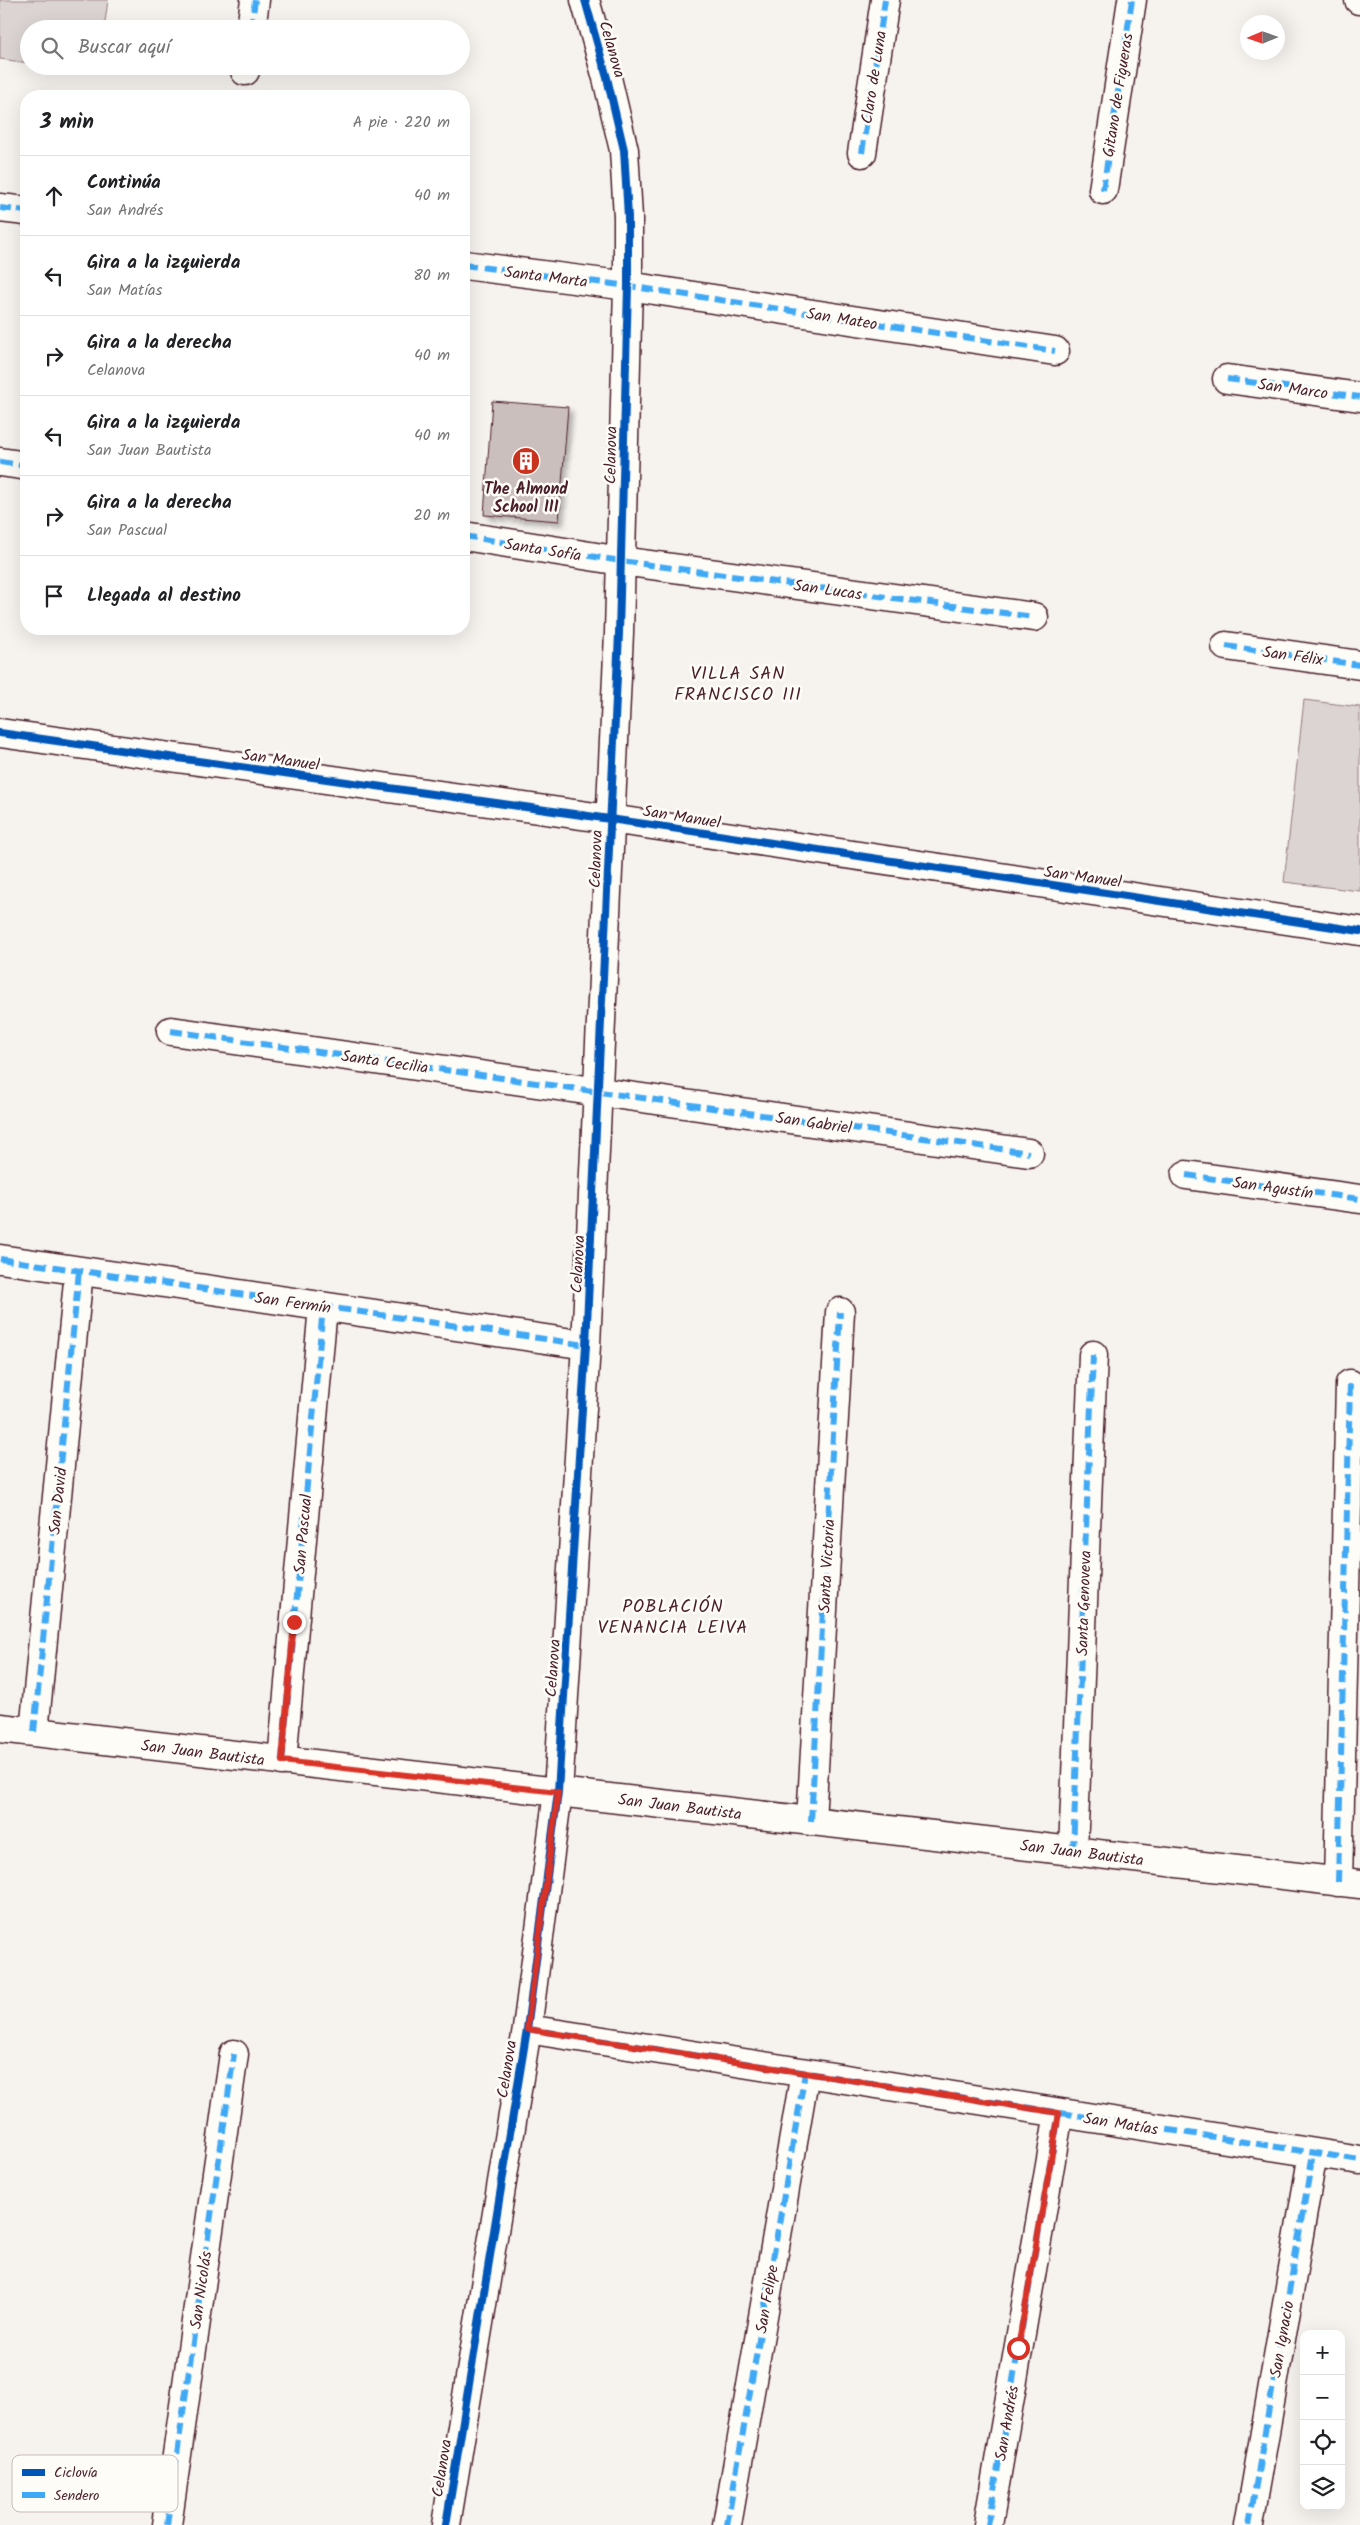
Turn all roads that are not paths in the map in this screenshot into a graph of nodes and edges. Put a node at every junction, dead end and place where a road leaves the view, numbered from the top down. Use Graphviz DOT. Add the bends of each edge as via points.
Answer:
graph roads {
  1 [pos="256,0"];
  2 [pos="585,0"];
  3 [pos="885,0"];
  4 [pos="1132,0"];
  5 [pos="253,20"];
  6 [pos="862,153"];
  7 [pos="1103,190"];
  8 [pos="0,208"];
  9 [pos="20,210"];
  10 [pos="470,267"];
  11 [pos="628,286"];
  12 [pos="1055,351"];
  13 [pos="1227,379"];
  14 [pos="1360,397"];
  15 [pos="470,537"];
  16 [pos="622,561"];
  17 [pos="1034,617"];
  18 [pos="1226,646"];
  19 [pos="1360,664"];
  20 [pos="0,733"];
  21 [pos="611,820"];
  22 [pos="1360,931"];
  23 [pos="171,1031"];
  24 [pos="598,1091"];
  25 [pos="1030,1153"];
  26 [pos="1186,1175"];
  27 [pos="1360,1200"];
  28 [pos="0,1259"];
  29 [pos="79,1271"];
  30 [pos="323,1307"];
  31 [pos="840,1312"];
  32 [pos="586,1345"];
  33 [pos="1093,1355"];
  34 [pos="1350,1384"];
  35 [pos="0,1728"];
  36 [pos="34,1732"];
  37 [pos="282,1761"];
  38 [pos="558,1792"];
  39 [pos="811,1821"];
  40 [pos="1073,1851"];
  41 [pos="1349,1883"];
  42 [pos="527,2029"];
  43 [pos="234,2054"];
  44 [pos="805,2073"];
  45 [pos="1059,2113"];
  46 [pos="1313,2153"];
  47 [pos="1360,2160"];
  48 [pos="177,2455"];
  49 [pos="169,2512"];
  50 [pos="167,2525"];
  51 [pos="446,2525"];
  52 [pos="727,2525"];
  53 [pos="988,2525"];
  54 [pos="1249,2525"];
  1 -- 5 [label="street"];
  2 -- 11 [label="street, Celanova" via="608,78 624,150"];
  3 -- 6 [label="street, Claro de Luna"];
  4 -- 7 [label="street, Gitano de Figueras"];
  8 -- 9 [label="street"];
  10 -- 11 [label="street, Santa Marta"];
  11 -- 12 [label="street, San Mateo"];
  11 -- 16 [label="street, Celanova"];
  13 -- 14 [label="street, San Marco"];
  15 -- 16 [label="street, Santa Sofía"];
  16 -- 17 [label="street, San Lucas"];
  16 -- 21 [label="street, Celanova"];
  18 -- 19 [label="street, San Félix"];
  20 -- 21 [label="street, San Manuel"];
  21 -- 22 [label="street, San Manuel"];
  21 -- 24 [label="street, Celanova"];
  23 -- 24 [label="street, Santa Cecilia"];
  24 -- 25 [label="street, San Gabriel"];
  24 -- 32 [label="street, Celanova"];
  26 -- 27 [label="street, San Agustín"];
  28 -- 29 [label="street, San Fermín"];
  29 -- 30 [label="street, San Fermín"];
  29 -- 36 [label="street, San David"];
  30 -- 32 [label="street, San Fermín"];
  30 -- 37 [label="street, San Pascual"];
  31 -- 39 [label="street, Santa Victoria"];
  32 -- 38 [label="street, Celanova"];
  33 -- 40 [label="street, Santa Genoveva"];
  34 -- 41 [label="street"];
  35 -- 36 [label="street, San Juan Bautista"];
  36 -- 37 [label="street, San Juan Bautista"];
  37 -- 38 [label="street, San Juan Bautista"];
  38 -- 39 [label="street, San Juan Bautista"];
  38 -- 42 [label="street, Celanova"];
  39 -- 40 [label="street, San Juan Bautista"];
  40 -- 41 [label="street, San Juan Bautista"];
  42 -- 44 [label="street, San Matías"];
  42 -- 51 [label="street, Celanova"];
  43 -- 48 [label="street, San Nicolás"];
  44 -- 45 [label="street, San Matías"];
  44 -- 52 [label="street, San Felipe"];
  45 -- 46 [label="street, San Matías"];
  45 -- 53 [label="street, San Andrés"];
  46 -- 47 [label="street, San Matías"];
  46 -- 54 [label="street, San Ignacio"];
  49 -- 50 [label="street, San Nicolás"];
}
